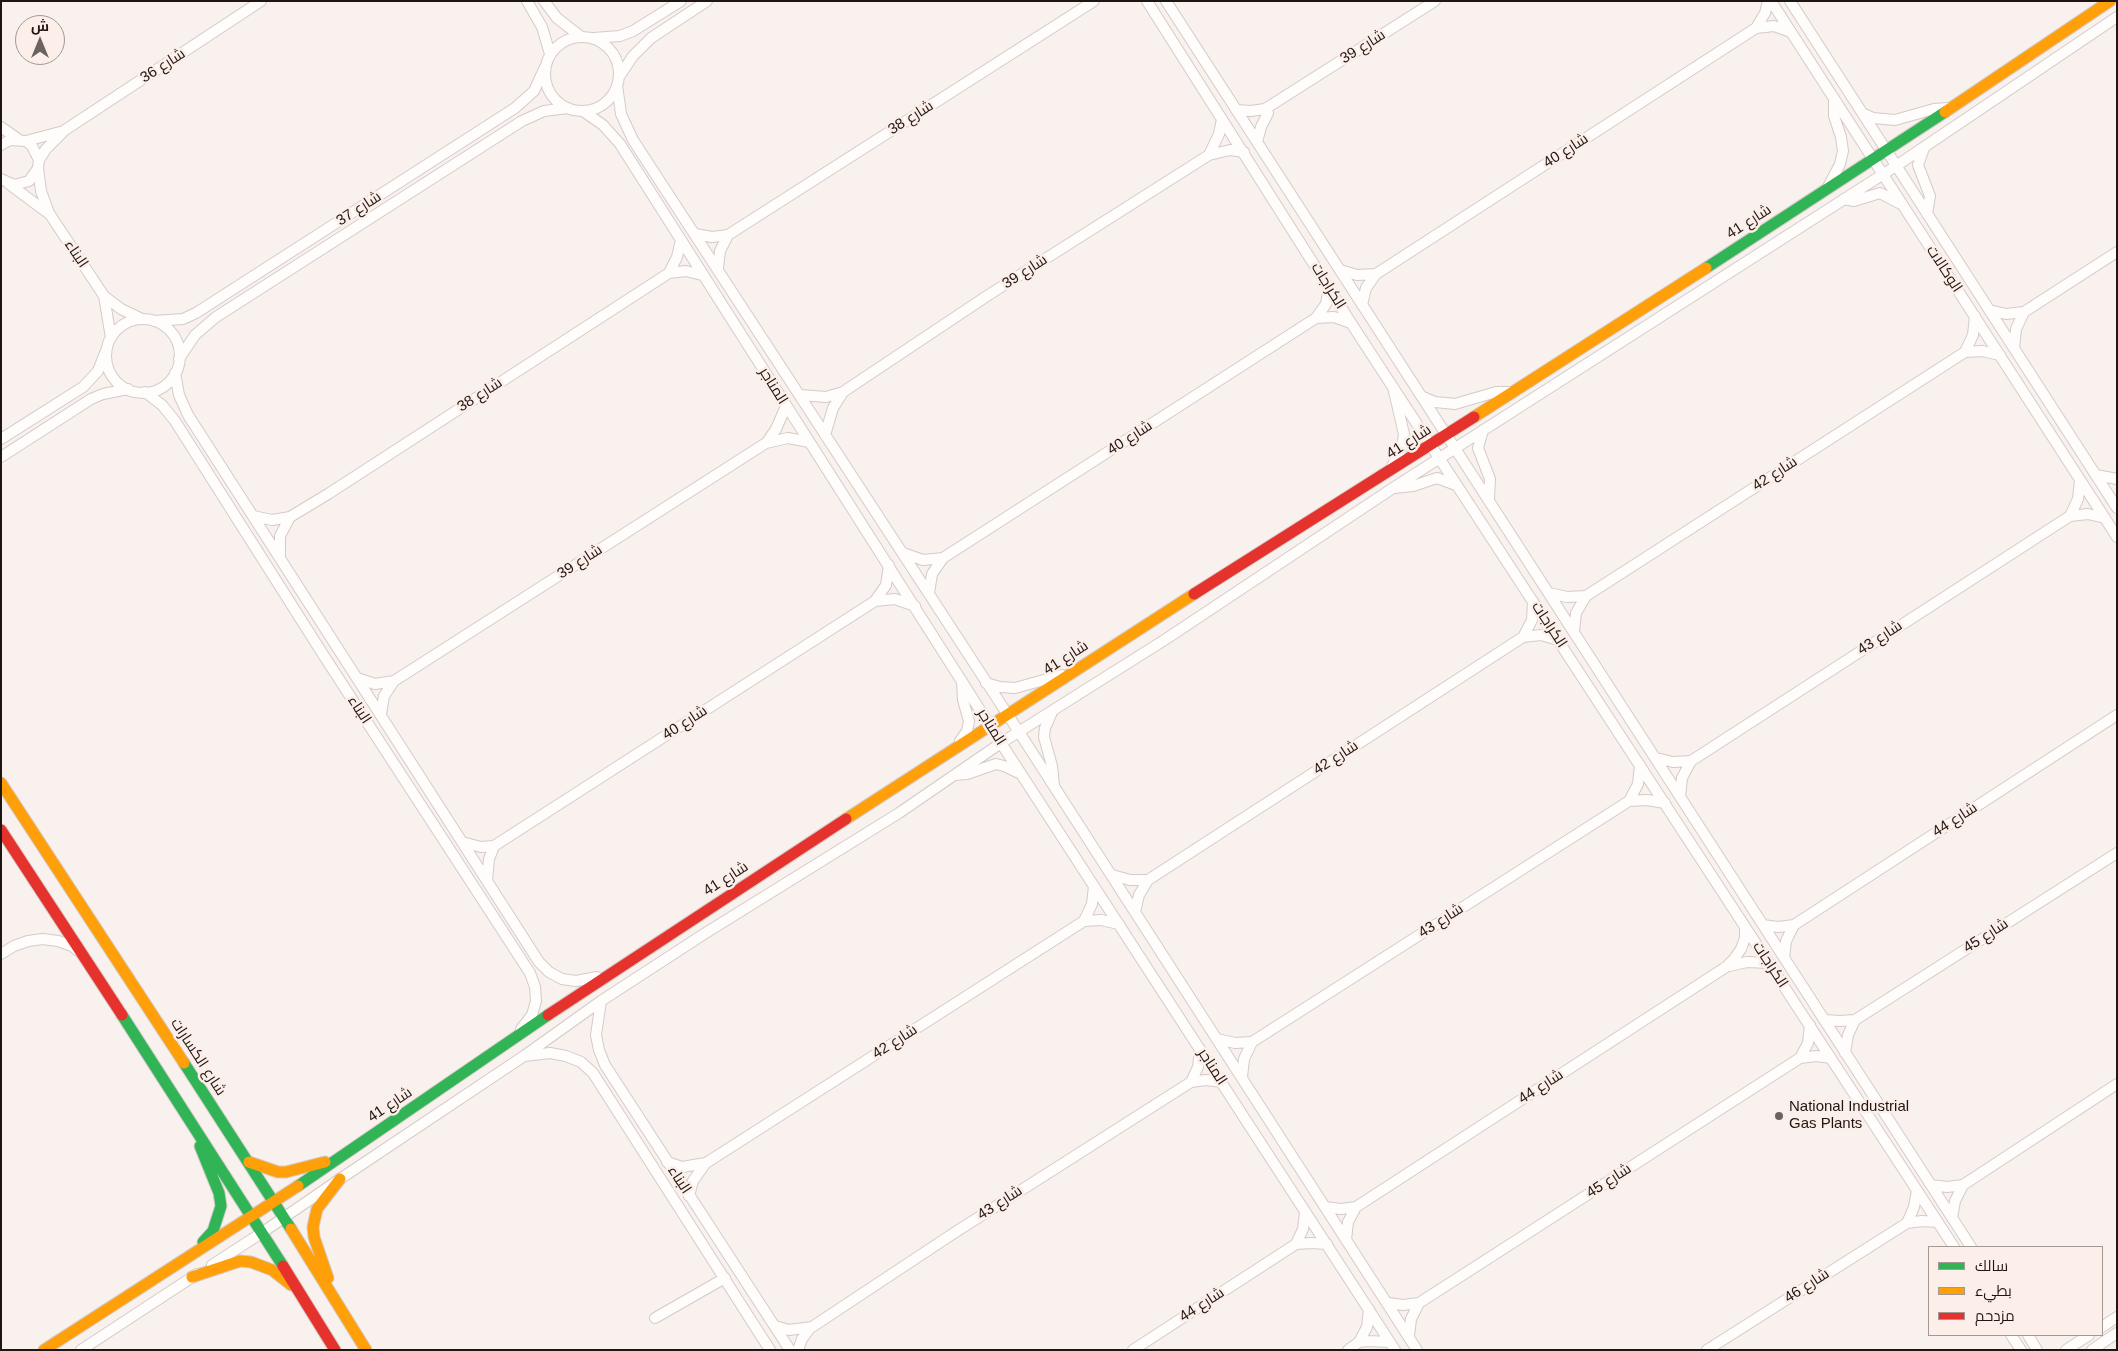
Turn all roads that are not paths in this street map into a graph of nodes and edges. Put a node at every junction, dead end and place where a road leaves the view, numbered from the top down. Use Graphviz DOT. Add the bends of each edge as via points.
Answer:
graph roads {
  1 [pos="261,1"];
  2 [pos="527,1"];
  3 [pos="544,1"];
  4 [pos="681,1"];
  5 [pos="707,1"];
  6 [pos="1094,1"];
  7 [pos="1147,1"];
  8 [pos="1166,1"];
  9 [pos="1435,1"];
  10 [pos="1769,1"];
  11 [pos="1790,1"];
  12 [pos="2110,1"];
  13 [pos="2117,17"];
  14 [pos="1756,28"];
  15 [pos="1791,32"];
  16 [pos="580,36"];
  17 [pos="594,38"];
  18 [pos="550,54"];
  19 [pos="545,67"];
  20 [pos="618,82"];
  21 [pos="1834,98"];
  22 [pos="568,108"];
  23 [pos="1952,108"];
  24 [pos="1265,109"];
  25 [pos="583,110"];
  26 [pos="1236,110"];
  27 [pos="1862,112"];
  28 [pos="1222,118"];
  29 [pos="1,127"];
  30 [pos="66,130"];
  31 [pos="22,140"];
  32 [pos="1257,142"];
  33 [pos="1,145"];
  34 [pos="1924,148"];
  35 [pos="1887,151"];
  36 [pos="1244,152"];
  37 [pos="1208,155"];
  38 [pos="1874,159"];
  39 [pos="39,164"];
  40 [pos="1896,166"];
  41 [pos="1884,175"];
  42 [pos="4,181"];
  43 [pos="1826,190"];
  44 [pos="1844,200"];
  45 [pos="1903,205"];
  46 [pos="49,213"];
  47 [pos="1928,214"];
  48 [pos="695,234"];
  49 [pos="728,235"];
  50 [pos="681,240"];
  51 [pos="2117,252"];
  52 [pos="718,268"];
  53 [pos="1340,270"];
  54 [pos="669,273"];
  55 [pos="1376,274"];
  56 [pos="702,275"];
  57 [pos="1329,287"];
  58 [pos="104,296"];
  59 [pos="1362,305"];
  60 [pos="1989,310"];
  61 [pos="2024,312"];
  62 [pos="1975,316"];
  63 [pos="1316,318"];
  64 [pos="142,319"];
  65 [pos="154,321"];
  66 [pos="1351,323"];
  67 [pos="111,338"];
  68 [pos="2014,348"];
  69 [pos="107,350"];
  70 [pos="1964,352"];
  71 [pos="2000,355"];
  72 [pos="179,359"];
  73 [pos="175,373"];
  74 [pos="1392,384"];
  75 [pos="128,389"];
  76 [pos="146,392"];
  77 [pos="843,392"];
  78 [pos="1515,392"];
  79 [pos="800,395"];
  80 [pos="1422,396"];
  81 [pos="786,406"];
  82 [pos="1483,430"];
  83 [pos="826,435"];
  84 [pos="1447,436"];
  85 [pos="1,439"];
  86 [pos="809,442"];
  87 [pos="766,443"];
  88 [pos="1432,446"];
  89 [pos="1456,448"];
  90 [pos="1,457"];
  91 [pos="1440,458"];
  92 [pos="1388,473"];
  93 [pos="2096,475"];
  94 [pos="2117,479"];
  95 [pos="2080,480"];
  96 [pos="1459,487"];
  97 [pos="1393,488"];
  98 [pos="1489,499"];
  99 [pos="2117,508"];
  100 [pos="253,516"];
  101 [pos="2070,516"];
  102 [pos="290,517"];
  103 [pos="2105,518"];
  104 [pos="2117,537"];
  105 [pos="903,554"];
  106 [pos="280,558"];
  107 [pos="943,558"];
  108 [pos="889,566"];
  109 [pos="929,593"];
  110 [pos="1549,593"];
  111 [pos="1586,596"];
  112 [pos="875,601"];
  113 [pos="1533,601"];
  114 [pos="915,606"];
  115 [pos="1574,631"];
  116 [pos="1523,637"];
  117 [pos="1558,640"];
  118 [pos="1068,674"];
  119 [pos="357,678"];
  120 [pos="394,681"];
  121 [pos="962,681"];
  122 [pos="986,683"];
  123 [pos="1052,711"];
  124 [pos="380,714"];
  125 [pos="1007,714"];
  126 [pos="2117,716"];
  127 [pos="990,725"];
  128 [pos="1020,732"];
  129 [pos="1001,743"];
  130 [pos="954,748"];
  131 [pos="1656,758"];
  132 [pos="1691,761"];
  133 [pos="1640,765"];
  134 [pos="1021,774"];
  135 [pos="954,775"];
  136 [pos="1,782"];
  137 [pos="1054,786"];
  138 [pos="1680,797"];
  139 [pos="1629,801"];
  140 [pos="1665,803"];
  141 [pos="1,830"];
  142 [pos="462,842"];
  143 [pos="494,846"];
  144 [pos="2117,853"];
  145 [pos="1112,875"];
  146 [pos="487,880"];
  147 [pos="1148,880"];
  148 [pos="1094,886"];
  149 [pos="1135,912"];
  150 [pos="1084,921"];
  151 [pos="1119,924"];
  152 [pos="1763,925"];
  153 [pos="1794,925"];
  154 [pos="1745,927"];
  155 [pos="1,954"];
  156 [pos="83,955"];
  157 [pos="1784,958"];
  158 [pos="1769,963"];
  159 [pos="1726,967"];
  160 [pos="606,975"];
  161 [pos="601,1001"];
  162 [pos="1824,1020"];
  163 [pos="1855,1020"];
  164 [pos="1810,1025"];
  165 [pos="516,1037"];
  166 [pos="1217,1039"];
  167 [pos="1252,1042"];
  168 [pos="1200,1049"];
  169 [pos="1845,1053"];
  170 [pos="524,1056"];
  171 [pos="1800,1058"];
  172 [pos="1831,1058"];
  173 [pos="1242,1078"];
  174 [pos="1191,1082"];
  175 [pos="1222,1082"];
  176 [pos="2117,1084"];
  177 [pos="189,1117"];
  178 [pos="337,1160"];
  179 [pos="248,1162"];
  180 [pos="667,1162"];
  181 [pos="706,1163"];
  182 [pos="340,1178"];
  183 [pos="1931,1185"];
  184 [pos="1963,1185"];
  185 [pos="1916,1190"];
  186 [pos="689,1196"];
  187 [pos="273,1201"];
  188 [pos="1325,1207"];
  189 [pos="1356,1207"];
  190 [pos="1305,1212"];
  191 [pos="252,1215"];
  192 [pos="284,1218"];
  193 [pos="1952,1218"];
  194 [pos="1938,1222"];
  195 [pos="1907,1223"];
  196 [pos="263,1232"];
  197 [pos="1346,1240"];
  198 [pos="1296,1244"];
  199 [pos="1326,1244"];
  200 [pos="1953,1246"];
  201 [pos="1970,1246"];
  202 [pos="196,1251"];
  203 [pos="192,1277"];
  204 [pos="724,1278"];
  205 [pos="298,1291"];
  206 [pos="334,1301"];
  207 [pos="1388,1303"];
  208 [pos="1419,1303"];
  209 [pos="1369,1309"];
  210 [pos="2117,1317"];
  211 [pos="654,1318"];
  212 [pos="775,1326"];
  213 [pos="812,1326"];
  214 [pos="2103,1326"];
  215 [pos="2117,1334"];
  216 [pos="1409,1336"];
  217 [pos="2012,1336"];
  218 [pos="2029,1336"];
  219 [pos="2087,1336"];
  220 [pos="1359,1342"];
  221 [pos="1393,1346"];
  222 [pos="44,1350"];
  223 [pos="81,1350"];
  224 [pos="335,1350"];
  225 [pos="366,1350"];
  226 [pos="770,1350"];
  227 [pos="790,1350"];
  228 [pos="798,1350"];
  229 [pos="1133,1350"];
  230 [pos="1348,1350"];
  231 [pos="1418,1350"];
  232 [pos="1707,1350"];
  233 [pos="2021,1350"];
  234 [pos="2037,1350"];
  235 [pos="2066,1350"];
  236 [pos="2092,1350"];
  1 -- 30 [label="street, شارع 36"];
  2 -- 18 [label="street" via="542,27"];
  3 -- 16 [label="street" via="557,18"];
  4 -- 17 [label="street" via="633,32"];
  5 -- 20 [label="street" via="651,38 632,56"];
  6 -- 49 [label="street, شارع 38"];
  7 -- 28 [label="street, الكراجات"];
  8 -- 26 [label="street, الكراجات"];
  9 -- 24 [label="street, شارع 39"];
  10 -- 14 [label="street"];
  10 -- 15 [label="street, الوكالات"];
  11 -- 27 [label="street, الوكالات"];
  12 -- 23 [label="street, شارع 41"];
  13 -- 34 [label="street, شارع 41"];
  14 -- 15 [label="street" via="1774,26"];
  14 -- 55 [label="street, شارع 40"];
  15 -- 21 [label="street, الوكالات"];
  16 -- 17 [label="street"];
  16 -- 18 [label="street" via="566,40"];
  17 -- 20 [label="street" via="611,51 618,64"];
  18 -- 19 [label="street"];
  19 -- 22 [label="street" via="545,82 551,95"];
  19 -- 65 [label="street, شارع 37" via="534,91 515,108 196,313 182,319"];
  20 -- 25 [label="street" via="604,103"];
  20 -- 48 [label="street, المناجر" via="619,107 626,128"];
  21 -- 38 [label="street, الوكالات"];
  21 -- 43 [label="street" via="1834,116 1843,151"];
  22 -- 25 [label="street"];
  22 -- 72 [label="street, شارع 37" via="544,111 522,121 225,311 194,335"];
  23 -- 27 [label="street" via="1934,108 1895,120 1873,118"];
  23 -- 35 [label="street, شارع 41"];
  24 -- 26 [label="street, شارع 39"];
  24 -- 32 [label="street" via="1268,113"];
  25 -- 50 [label="street, المناجر" via="620,144"];
  26 -- 32 [label="street, الكراجات"];
  27 -- 35 [label="street, الوكالات"];
  28 -- 36 [label="street, الكراجات"];
  28 -- 37 [label="street" via="1217,141"];
  29 -- 31 [label="street"];
  30 -- 31 [label="street, شارع 36"];
  30 -- 39 [label="street, شارع 36" via="55,138"];
  31 -- 33 [label="street, شارع 36" via="10,140"];
  31 -- 39 [label="street" via="37,152"];
  32 -- 53 [label="street, الكراجات"];
  34 -- 40 [label="street, شارع 41"];
  34 -- 47 [label="street" via="1918,165 1930,196"];
  35 -- 38 [label="street, شارع 41"];
  35 -- 40 [label="street, الوكالات"];
  36 -- 37 [label="street, شارع 39" via="1230,150"];
  36 -- 57 [label="street, الكراجات"];
  37 -- 77 [label="street, شارع 39"];
  38 -- 41 [label="street, الوكالات"];
  38 -- 43 [label="street, شارع 41"];
  39 -- 42 [label="street, شارع 36" via="29,181 14,185"];
  39 -- 46 [label="street, البناء" via="41,191"];
  40 -- 41 [label="street, شارع 41"];
  40 -- 47 [label="street, الوكالات"];
  41 -- 44 [label="street, شارع 41"];
  41 -- 45 [label="street, الوكالات"];
  42 -- 46 [label="street, البناء"];
  43 -- 78 [label="street, شارع 41"];
  44 -- 45 [label="street" via="1854,202 1880,194"];
  44 -- 82 [label="street, شارع 41"];
  45 -- 62 [label="street, الوكالات"];
  46 -- 58 [label="street, البناء"];
  47 -- 60 [label="street, الوكالات"];
  48 -- 49 [label="street"];
  48 -- 52 [label="street, المناجر"];
  49 -- 52 [label="street" via="720,251"];
  50 -- 54 [label="street"];
  50 -- 56 [label="street, المناجر"];
  51 -- 61 [label="street"];
  52 -- 79 [label="street, المناجر"];
  53 -- 55 [label="street" via="1357,275"];
  53 -- 59 [label="street, الكراجات"];
  54 -- 56 [label="street" via="686,271"];
  54 -- 102 [label="street, شارع 38"];
  55 -- 59 [label="street, شارع 40" via="1366,288"];
  56 -- 81 [label="street, المناجر"];
  57 -- 63 [label="street, شارع 40" via="1326,304"];
  57 -- 66 [label="street, الكراجات"];
  58 -- 64 [label="street, البناء"];
  58 -- 67 [label="street, البناء"];
  59 -- 80 [label="street, الكراجات"];
  60 -- 61 [label="street" via="2006,314"];
  60 -- 68 [label="street, الوكالات"];
  61 -- 68 [label="street" via="2016,329"];
  62 -- 70 [label="street" via="1973,335"];
  62 -- 71 [label="street, الوكالات"];
  63 -- 66 [label="street" via="1334,317"];
  63 -- 107 [label="street, شارع 40"];
  64 -- 65 [label="street"];
  64 -- 67 [label="street" via="124,325"];
  65 -- 72 [label="street" via="171,333 178,345"];
  66 -- 74 [label="street, الكراجات"];
  67 -- 69 [label="street"];
  68 -- 93 [label="street, الوكالات"];
  69 -- 75 [label="street" via="109,370 116,382"];
  69 -- 85 [label="street" via="98,371 83,387"];
  70 -- 71 [label="street"];
  70 -- 111 [label="street, شارع 42"];
  71 -- 95 [label="street, الوكالات"];
  72 -- 73 [label="street"];
  73 -- 76 [label="street" via="166,384"];
  73 -- 100 [label="street, البناء" via="179,395 188,415"];
  74 -- 88 [label="street, الكراجات"];
  74 -- 92 [label="street" via="1404,434 1402,448"];
  75 -- 76 [label="street"];
  75 -- 90 [label="street" via="91,399"];
  76 -- 165 [label="street, البناء" via="175,421 530,973 536,994 534,1008"];
  77 -- 79 [label="street, شارع 39" via="817,397"];
  77 -- 83 [label="street, شارع 39" via="833,408"];
  78 -- 80 [label="street" via="1496,392 1454,404 1435,402"];
  78 -- 84 [label="street, شارع 41"];
  79 -- 83 [label="street, المناجر"];
  80 -- 84 [label="street, الكراجات"];
  81 -- 86 [label="street, المناجر"];
  81 -- 87 [label="street, شارع 39"];
  82 -- 89 [label="street, شارع 41"];
  82 -- 98 [label="street" via="1478,448 1490,479"];
  83 -- 105 [label="street, المناجر"];
  84 -- 88 [label="street, شارع 41"];
  84 -- 89 [label="street, الكراجات"];
  86 -- 87 [label="street, شارع 39" via="788,438"];
  86 -- 108 [label="street, المناجر"];
  87 -- 120 [label="street, شارع 39"];
  88 -- 91 [label="street, الكراجات"];
  88 -- 92 [label="street, شارع 41"];
  89 -- 91 [label="street, شارع 41"];
  89 -- 98 [label="street, الكراجات"];
  91 -- 96 [label="street, الكراجات"];
  91 -- 97 [label="street, شارع 41"];
  92 -- 118 [label="street, شارع 41"];
  93 -- 94 [label="street"];
  93 -- 99 [label="street, الوكالات"];
  95 -- 101 [label="street" via="2078,499"];
  95 -- 103 [label="street, الوكالات"];
  96 -- 97 [label="street" via="1437,478"];
  96 -- 113 [label="street, الكراجات"];
  97 -- 123 [label="street, شارع 41"];
  98 -- 110 [label="street, الكراجات"];
  100 -- 102 [label="street, شارع 38" via="272,520"];
  100 -- 106 [label="street, البناء"];
  101 -- 103 [label="street" via="2088,514"];
  101 -- 132 [label="street, شارع 43"];
  102 -- 106 [label="street" via="280,536"];
  103 -- 104 [label="street, الوكالات"];
  105 -- 107 [label="street" via="923,560"];
  105 -- 109 [label="street, المناجر"];
  106 -- 119 [label="street, البناء"];
  107 -- 109 [label="street, شارع 40" via="932,574"];
  108 -- 112 [label="street, شارع 40" via="886,585"];
  108 -- 114 [label="street, المناجر"];
  109 -- 122 [label="street, المناجر"];
  110 -- 111 [label="street" via="1567,597"];
  110 -- 115 [label="street, الكراجات"];
  111 -- 115 [label="street" via="1576,613"];
  112 -- 114 [label="street" via="896,599"];
  112 -- 143 [label="street, شارع 40"];
  113 -- 116 [label="street" via="1532,620"];
  113 -- 117 [label="street, الكراجات"];
  114 -- 121 [label="street, المناجر"];
  115 -- 131 [label="street, الكراجات"];
  116 -- 117 [label="street" via="1541,635"];
  116 -- 147 [label="street, شارع 42"];
  117 -- 133 [label="street, الكراجات"];
  118 -- 122 [label="street, المناجر" via="1015,688"];
  118 -- 125 [label="street, شارع 41"];
  119 -- 120 [label="street, شارع 39" via="375,684"];
  119 -- 124 [label="street, البناء"];
  120 -- 124 [label="street, شارع 39" via="384,696"];
  121 -- 127 [label="street, المناجر"];
  121 -- 130 [label="street" via="969,721 967,731"];
  122 -- 125 [label="street, المناجر"];
  123 -- 128 [label="street, شارع 41"];
  123 -- 137 [label="street, المناجر" via="1044,737 1054,772"];
  124 -- 142 [label="street, البناء"];
  125 -- 127 [label="street, شارع 41"];
  125 -- 128 [label="street, المناجر"];
  126 -- 153 [label="street, شارع 44"];
  127 -- 129 [label="street, المناجر"];
  127 -- 130 [label="street, شارع 41"];
  128 -- 129 [label="street, شارع 41"];
  128 -- 137 [label="street, المناجر"];
  129 -- 134 [label="street, المناجر"];
  129 -- 135 [label="street, شارع 41"];
  130 -- 160 [label="street, شارع 41"];
  131 -- 132 [label="street" via="1673,762"];
  131 -- 138 [label="street, الكراجات"];
  132 -- 138 [label="street" via="1682,778"];
  133 -- 139 [label="street" via="1638,784"];
  133 -- 140 [label="street, الكراجات"];
  134 -- 135 [label="street" via="996,764"];
  134 -- 148 [label="street, المناجر"];
  135 -- 161 [label="street, شارع 41"];
  136 -- 179 [label="street, شارع الكسارات"];
  137 -- 145 [label="street, المناجر"];
  138 -- 152 [label="street, الكراجات"];
  139 -- 140 [label="street"];
  139 -- 167 [label="street, شارع 43"];
  140 -- 154 [label="street, الكراجات"];
  141 -- 156 [label="street"];
  142 -- 143 [label="street" via="481,847"];
  142 -- 146 [label="street, البناء"];
  143 -- 146 [label="street"];
  144 -- 163 [label="street, شارع 45"];
  145 -- 147 [label="street"];
  145 -- 149 [label="street, المناجر"];
  146 -- 160 [label="street, البناء" via="539,962 549,972 576,981"];
  147 -- 149 [label="street" via="1139,895"];
  148 -- 150 [label="street" via="1092,904"];
  148 -- 151 [label="street, المناجر"];
  149 -- 166 [label="street, المناجر"];
  150 -- 151 [label="street"];
  150 -- 181 [label="street, شارع 42"];
  151 -- 168 [label="street, المناجر"];
  152 -- 153 [label="street"];
  152 -- 157 [label="street, الكراجات"];
  153 -- 157 [label="street" via="1786,941"];
  154 -- 158 [label="street, الكراجات"];
  154 -- 159 [label="street, شارع 44" via="1741,950"];
  155 -- 156 [label="street" via="14,946 42,939 72,946"];
  156 -- 177 [label="street"];
  157 -- 162 [label="street, الكراجات"];
  158 -- 159 [label="street, شارع 44" via="1747,962"];
  158 -- 164 [label="street, الكراجات"];
  159 -- 189 [label="street, شارع 44"];
  160 -- 165 [label="street, شارع 41"];
  161 -- 170 [label="street, شارع 41"];
  161 -- 180 [label="street, البناء" via="596,1035 602,1058"];
  162 -- 163 [label="street"];
  162 -- 169 [label="street, الكراجات"];
  163 -- 169 [label="street"];
  164 -- 171 [label="street" via="1808,1043"];
  164 -- 172 [label="street, الكراجات"];
  165 -- 178 [label="street, شارع 41"];
  166 -- 167 [label="street" via="1234,1043"];
  166 -- 173 [label="street, المناجر"];
  167 -- 173 [label="street" via="1244,1059"];
  168 -- 174 [label="street" via="1198,1067"];
  168 -- 175 [label="street, المناجر"];
  169 -- 183 [label="street, الكراجات"];
  170 -- 182 [label="street, شارع 41"];
  170 -- 204 [label="street, البناء" via="558,1054 587,1067"];
  171 -- 172 [label="street"];
  171 -- 208 [label="street, شارع 45"];
  172 -- 185 [label="street, الكراجات"];
  173 -- 188 [label="street, المناجر"];
  174 -- 175 [label="street"];
  174 -- 213 [label="street, شارع 43"];
  175 -- 190 [label="street, المناجر"];
  176 -- 184 [label="street"];
  177 -- 191 [label="street"];
  177 -- 202 [label="street" via="219,1193 220,1206 213,1231"];
  178 -- 179 [label="street" via="286,1172"];
  178 -- 187 [label="street, شارع 41"];
  179 -- 187 [label="street, شارع الكسارات"];
  180 -- 181 [label="street, شارع 42" via="682,1167"];
  180 -- 186 [label="street, البناء"];
  181 -- 186 [label="street, شارع 42" via="693,1181"];
  182 -- 192 [label="street, شارع 41"];
  182 -- 206 [label="street" via="317,1209 313,1227"];
  183 -- 184 [label="street"];
  183 -- 193 [label="street, الكراجات"];
  184 -- 193 [label="street" via="1955,1201"];
  185 -- 194 [label="street, الكراجات"];
  185 -- 195 [label="street" via="1914,1207"];
  186 -- 212 [label="street, البناء"];
  187 -- 191 [label="street, شارع 41"];
  187 -- 192 [label="street, شارع الكسارات"];
  188 -- 189 [label="street"];
  188 -- 197 [label="street, المناجر"];
  189 -- 197 [label="street" via="1348,1222"];
  190 -- 198 [label="street" via="1303,1229"];
  190 -- 199 [label="street, المناجر"];
  191 -- 196 [label="street"];
  191 -- 202 [label="street, شارع 41"];
  192 -- 196 [label="street, شارع 41"];
  192 -- 206 [label="street, شارع الكسارات"];
  193 -- 201 [label="street, الكراجات"];
  194 -- 195 [label="street, شارع 46"];
  194 -- 200 [label="street, الكراجات"];
  195 -- 232 [label="street, شارع 46"];
  196 -- 203 [label="street, شارع 41"];
  196 -- 205 [label="street"];
  197 -- 207 [label="street, المناجر"];
  198 -- 199 [label="street"];
  198 -- 229 [label="street, شارع 44"];
  199 -- 209 [label="street, المناجر"];
  202 -- 222 [label="street, شارع 41"];
  203 -- 205 [label="street" via="228,1264 252,1262 272,1270"];
  203 -- 223 [label="street, شارع 41"];
  204 -- 211 [label="street"];
  204 -- 226 [label="street, البناء"];
  205 -- 224 [label="street"];
  206 -- 225 [label="street, شارع الكسارات"];
  207 -- 208 [label="street"];
  207 -- 216 [label="street, المناجر"];
  208 -- 216 [label="street" via="1411,1319"];
  209 -- 220 [label="street" via="1367,1327"];
  209 -- 221 [label="street, المناجر"];
  210 -- 214 [label="street"];
  212 -- 213 [label="street, شارع 43" via="790,1330"];
  212 -- 227 [label="street, البناء"];
  213 -- 228 [label="street, شارع 43"];
  215 -- 236 [label="street"];
  216 -- 231 [label="street, المناجر"];
  217 -- 233 [label="street"];
  218 -- 234 [label="street"];
  219 -- 235 [label="street"];
  220 -- 221 [label="street" via="1375,1340"];
  220 -- 230 [label="street"];
}
